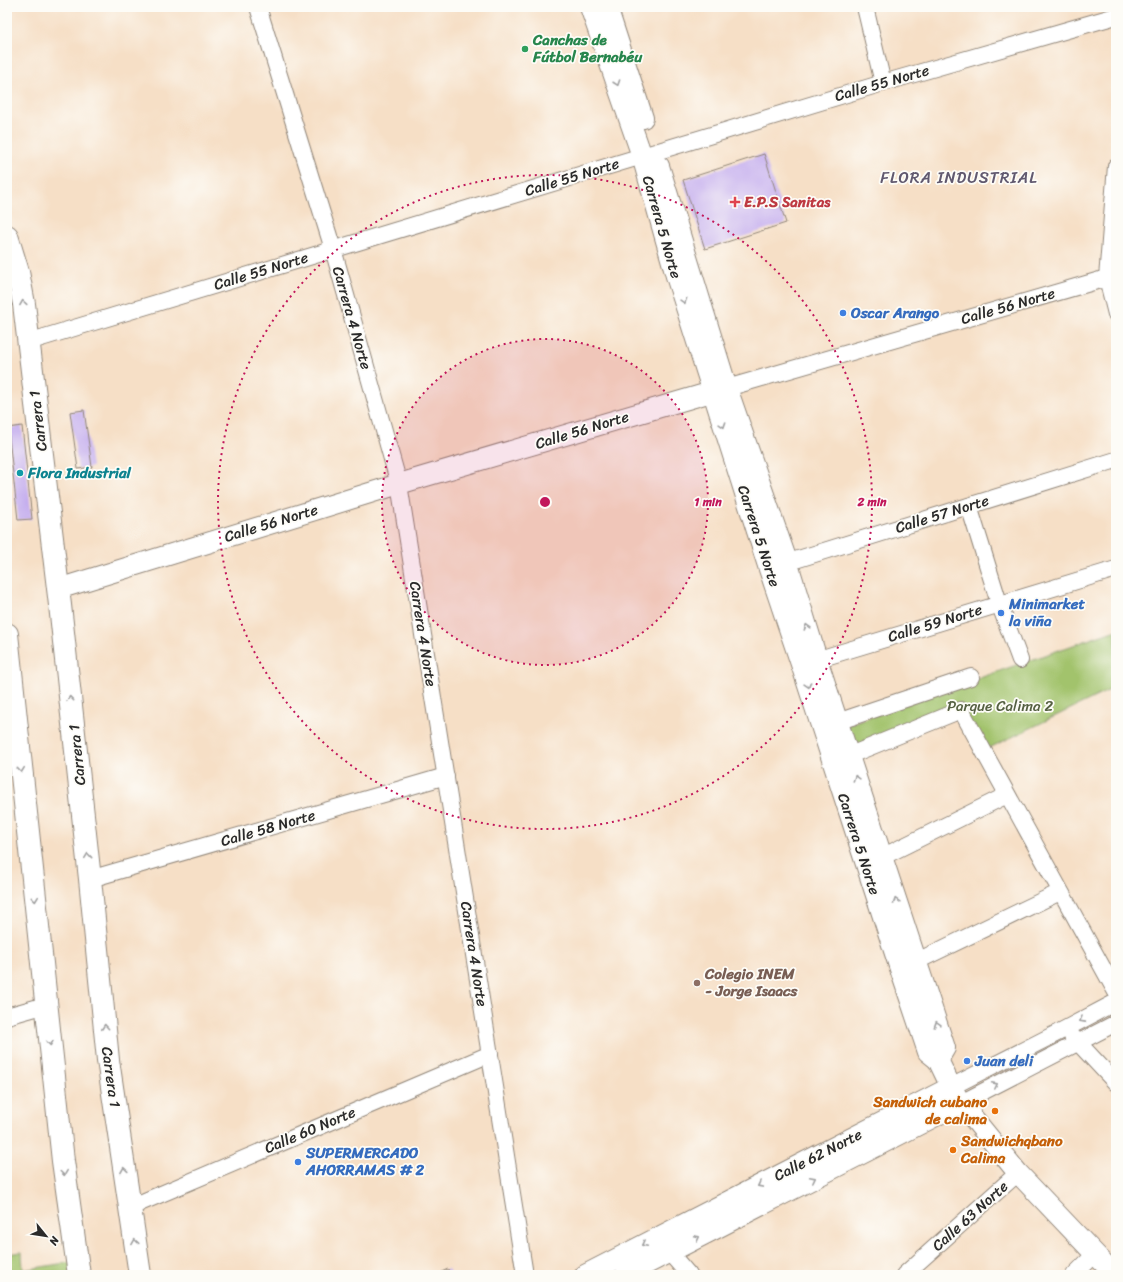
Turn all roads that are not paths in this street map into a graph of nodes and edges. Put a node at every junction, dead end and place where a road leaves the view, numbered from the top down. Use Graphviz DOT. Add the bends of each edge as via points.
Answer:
graph roads {
  1 [pos="258,7"];
  2 [pos="590,7"];
  3 [pos="606,7"];
  4 [pos="865,7"];
  5 [pos="1116,16"];
  6 [pos="883,82"];
  7 [pos="648,154"];
  8 [pos="1116,166"];
  9 [pos="7,236"];
  10 [pos="333,249"];
  11 [pos="1112,250"];
  12 [pos="1107,278"];
  13 [pos="1116,314"];
  14 [pos="28,342"];
  15 [pos="719,390"];
  16 [pos="1116,460"];
  17 [pos="399,484"];
  18 [pos="969,506"];
  19 [pos="787,561"];
  20 [pos="769,569"];
  21 [pos="1116,569"];
  22 [pos="58,589"];
  23 [pos="999,603"];
  24 [pos="7,634"];
  25 [pos="1020,660"];
  26 [pos="809,662"];
  27 [pos="971,677"];
  28 [pos="837,722"];
  29 [pos="841,759"];
  30 [pos="446,776"];
  31 [pos="1007,795"];
  32 [pos="874,859"];
  33 [pos="90,879"];
  34 [pos="1060,892"];
  35 [pos="908,965"];
  36 [pos="1116,992"];
  37 [pos="1116,1002"];
  38 [pos="46,1005"];
  39 [pos="7,1016"];
  40 [pos="1116,1023"];
  41 [pos="1065,1029"];
  42 [pos="1078,1043"];
  43 [pos="490,1054"];
  44 [pos="1116,1082"];
  45 [pos="956,1095"];
  46 [pos="1018,1173"];
  47 [pos="130,1208"];
  48 [pos="669,1252"];
  49 [pos="1095,1254"];
  50 [pos="79,1275"];
  51 [pos="140,1275"];
  52 [pos="525,1275"];
  53 [pos="585,1275"];
  54 [pos="625,1275"];
  55 [pos="689,1275"];
  56 [pos="904,1275"];
  57 [pos="1074,1275"];
  58 [pos="1115,1275"];
  1 -- 10 [label="street, Carrera 4 Norte"];
  2 -- 7 [label="street, Carrera 5 Norte, one-way"];
  3 -- 7 [label="street, Carrera 5 Norte"];
  4 -- 6 [label="street"];
  5 -- 6 [label="street, Calle 55 Norte"];
  6 -- 7 [label="street, Calle 55 Norte"];
  7 -- 10 [label="street, Calle 55 Norte"];
  7 -- 15 [label="street, Carrera 5 Norte"];
  8 -- 11 [label="street"];
  14 -- 9 [label="main road, Carrera 1, one-way" via="18,272"];
  10 -- 14 [label="street, Calle 55 Norte"];
  10 -- 17 [label="street, Carrera 4 Norte"];
  11 -- 12 [label="street"];
  12 -- 13 [label="street"];
  12 -- 15 [label="street, Calle 56 Norte"];
  14 -- 22 [label="main road, Carrera 1"];
  15 -- 17 [label="street, Calle 56 Norte"];
  15 -- 19 [label="street, Carrera 5 Norte"];
  15 -- 20 [label="street, Carrera 5 Norte, one-way"];
  16 -- 18 [label="street, Calle 57 Norte"];
  17 -- 22 [label="street, Calle 56 Norte"];
  17 -- 30 [label="street, Carrera 4 Norte"];
  18 -- 19 [label="street, Calle 57 Norte"];
  18 -- 23 [label="street"];
  19 -- 20 [label="street, Calle 57 Norte"];
  26 -- 19 [label="street, Carrera 5 Norte, one-way"];
  20 -- 26 [label="street, Carrera 5 Norte"];
  21 -- 23 [label="street, Calle 59 Norte"];
  33 -- 22 [label="main road, Carrera 1, one-way"];
  23 -- 25 [label="street"];
  23 -- 26 [label="street, Calle 59 Norte"];
  24 -- 38 [label="main road, one-way"];
  26 -- 28 [label="street, Carrera 5 Norte"];
  26 -- 29 [label="street, Carrera 5 Norte, one-way"];
  27 -- 28 [label="street"];
  28 -- 29 [label="street, Carrera 5 Norte"];
  29 -- 31 [label="street" via="961,710"];
  29 -- 32 [label="street, Carrera 5 Norte"];
  30 -- 33 [label="street, Calle 58 Norte"];
  30 -- 43 [label="street, Carrera 4 Norte"];
  31 -- 32 [label="street"];
  31 -- 34 [label="street"];
  32 -- 35 [label="street, Carrera 5 Norte"];
  47 -- 33 [label="main road, Carrera 1, one-way" via="108,1060"];
  34 -- 35 [label="street"];
  34 -- 36 [label="street"];
  35 -- 45 [label="street, Carrera 5 Norte" via="945,1048 938,1060"];
  37 -- 41 [label="street, Calle 62 Norte, one-way"];
  38 -- 39 [label="street"];
  38 -- 50 [label="main road, one-way" via="63,1161"];
  40 -- 42 [label="street, Calle 62 Norte"];
  41 -- 42 [label="street"];
  41 -- 45 [label="street, Calle 62 Norte"];
  42 -- 44 [label="street"];
  45 -- 42 [label="street, Calle 62 Norte, one-way"];
  43 -- 47 [label="street, Calle 60 Norte"];
  43 -- 52 [label="street, Carrera 4 Norte"];
  45 -- 46 [label="street, Carrera 5 Norte"];
  48 -- 45 [label="street, Calle 62 Norte, one-way"];
  45 -- 53 [label="street, Calle 62 Norte, one-way"];
  46 -- 49 [label="street, Carrera 5 Norte"];
  46 -- 56 [label="street, Calle 63 Norte"];
  51 -- 47 [label="main road, Carrera 1, one-way"];
  48 -- 54 [label="street, Calle 62 Norte"];
  48 -- 55 [label="street"];
  49 -- 57 [label="street"];
  49 -- 58 [label="street, Carrera 5 Norte"];
}
